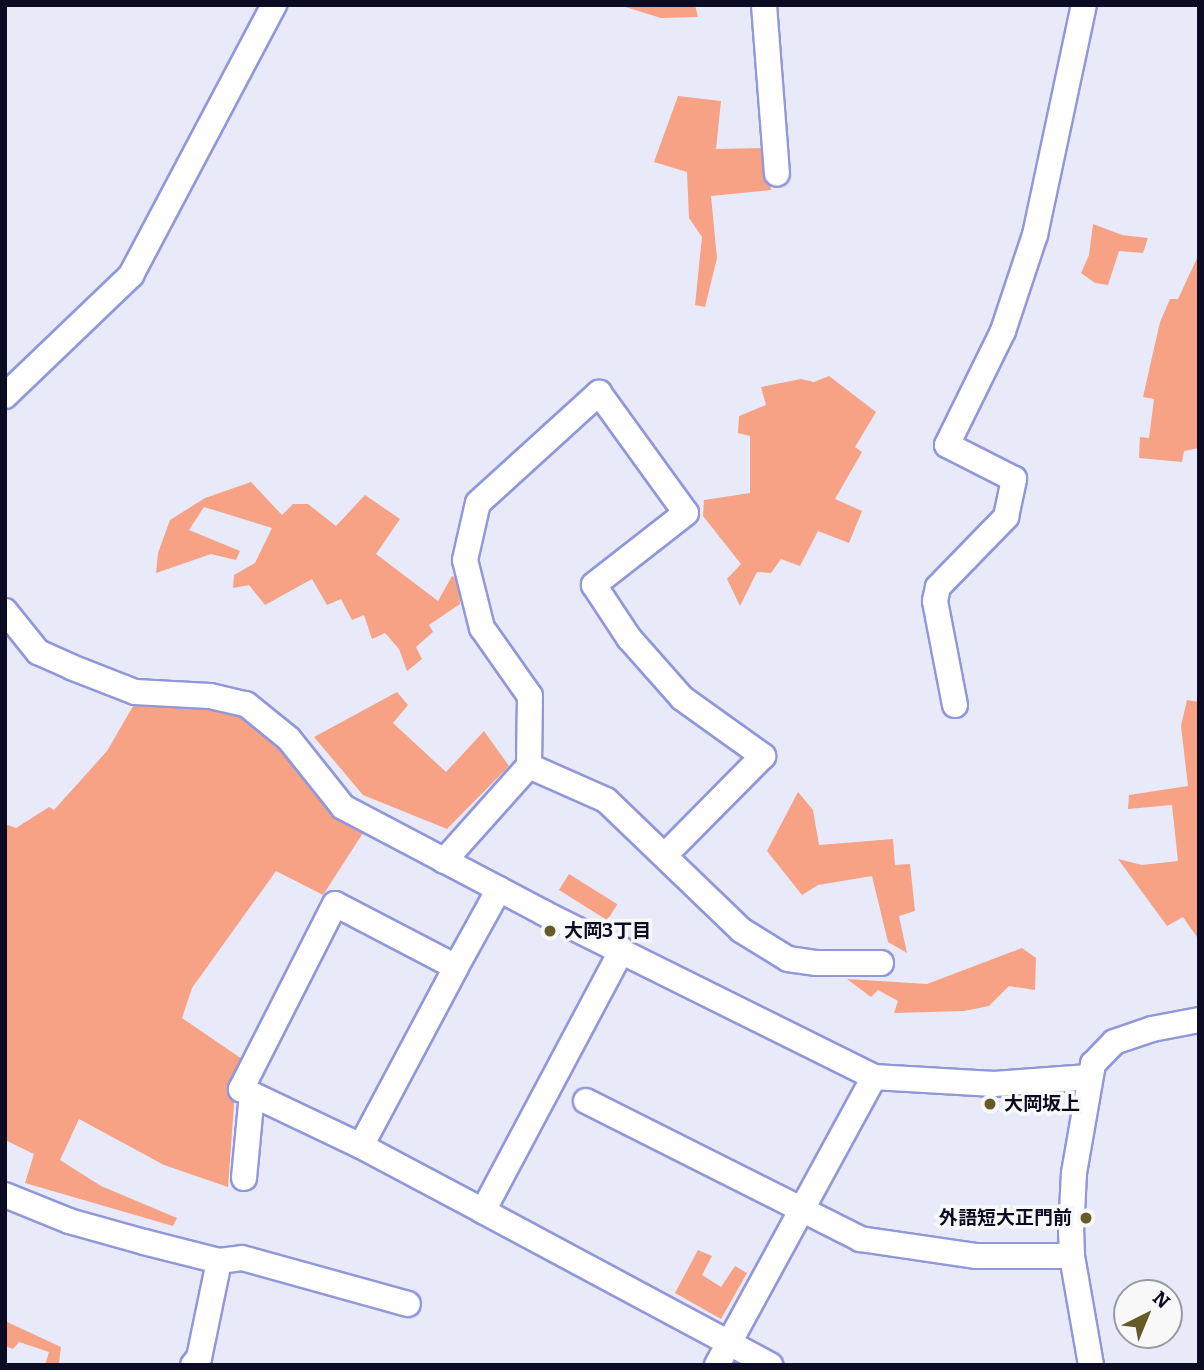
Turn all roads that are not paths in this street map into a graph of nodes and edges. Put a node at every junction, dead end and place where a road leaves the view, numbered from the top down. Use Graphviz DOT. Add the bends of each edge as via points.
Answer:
graph roads {
  1 [pos="274,5"];
  2 [pos="764,5"];
  3 [pos="1084,5"];
  4 [pos="777,174"];
  5 [pos="5,397"];
  6 [pos="5,611"];
  7 [pos="955,705"];
  8 [pos="529,766"];
  9 [pos="666,854"];
  10 [pos="444,861"];
  11 [pos="499,889"];
  12 [pos="622,950"];
  13 [pos="881,963"];
  14 [pos="456,967"];
  15 [pos="1199,1020"];
  16 [pos="874,1077"];
  17 [pos="1089,1077"];
  18 [pos="252,1094"];
  19 [pos="586,1101"];
  20 [pos="361,1146"];
  21 [pos="244,1178"];
  22 [pos="5,1195"];
  23 [pos="483,1211"];
  24 [pos="802,1211"];
  25 [pos="1072,1256"];
  26 [pos="219,1261"];
  27 [pos="408,1304"];
  28 [pos="729,1342"];
  29 [pos="193,1365"];
  30 [pos="717,1365"];
  31 [pos="770,1365"];
  32 [pos="1091,1365"];
  1 -- 5 [label="street" via="131,275"];
  2 -- 4 [label="street"];
  3 -- 7 [label="street" via="1035,235 1003,331 947,445 1014,479 1006,517 938,587 935,601"];
  6 -- 10 [label="street" via="38,652 135,692 210,696 246,705 289,739 343,807"];
  8 -- 9 [label="street" via="606,800"];
  8 -- 9 [label="street" via="530,695 482,628 465,560 478,503 599,393 685,513 594,585 629,638 682,698 763,756"];
  8 -- 10 [label="street"];
  9 -- 13 [label="street" via="741,930 788,959"];
  10 -- 11 [label="street"];
  11 -- 12 [label="street"];
  11 -- 14 [label="street"];
  12 -- 16 [label="street"];
  12 -- 23 [label="street"];
  14 -- 18 [label="street" via="335,904 241,1089"];
  14 -- 20 [label="street"];
  15 -- 17 [label="street" via="1114,1042 1093,1064"];
  16 -- 17 [label="street" via="994,1084"];
  16 -- 24 [label="street"];
  17 -- 25 [label="street" via="1074,1173"];
  18 -- 20 [label="street"];
  18 -- 21 [label="street"];
  19 -- 24 [label="street"];
  20 -- 23 [label="street"];
  22 -- 26 [label="street" via="69,1221"];
  23 -- 28 [label="street"];
  24 -- 25 [label="street" via="860,1238 977,1256"];
  24 -- 28 [label="street"];
  25 -- 32 [label="street"];
  26 -- 27 [label="street" via="242,1258"];
  26 -- 29 [label="street" via="199,1358"];
  28 -- 30 [label="street"];
  28 -- 31 [label="street"];
}
